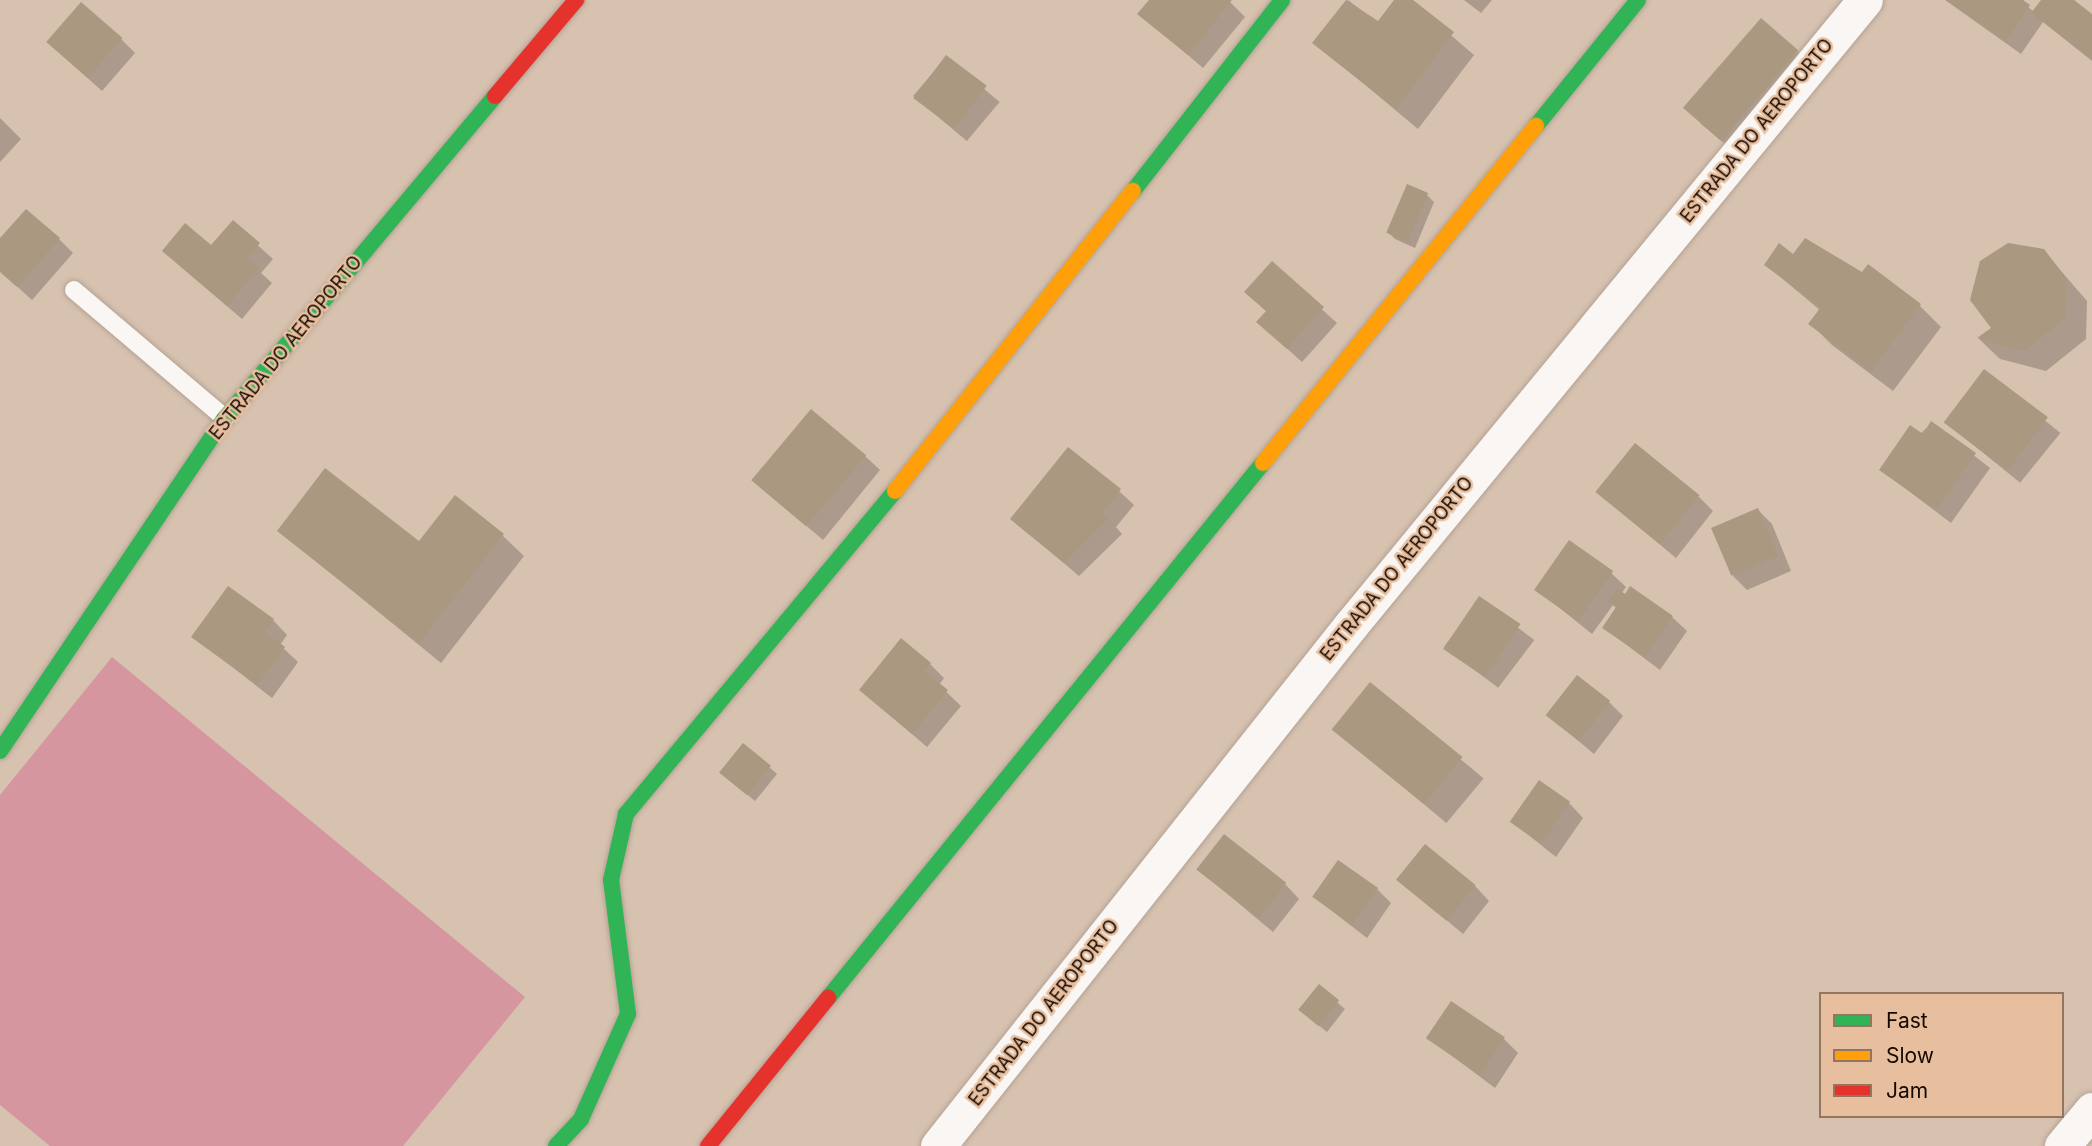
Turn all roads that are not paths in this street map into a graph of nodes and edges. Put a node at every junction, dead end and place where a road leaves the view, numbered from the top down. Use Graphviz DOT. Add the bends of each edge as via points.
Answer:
graph roads {
  1 [pos="576,0"];
  2 [pos="1282,0"];
  3 [pos="1638,0"];
  4 [pos="1865,0"];
  5 [pos="74,290"];
  6 [pos="225,418"];
  7 [pos="0,751"];
  8 [pos="2092,1110"];
  9 [pos="556,1146"];
  10 [pos="708,1146"];
  11 [pos="939,1146"];
  12 [pos="2062,1146"];
  1 -- 6 [label="street, ESTRADA DO AEROPORTO"];
  2 -- 9 [label="street" via="957,418 626,814 611,880 628,1014 580,1119"];
  3 -- 10 [label="street"];
  4 -- 11 [label="street, ESTRADA DO AEROPORTO" via="1351,625"];
  5 -- 6 [label="lane"];
  6 -- 7 [label="street, ESTRADA DO AEROPORTO"];
  8 -- 12 [label="street"];
}
